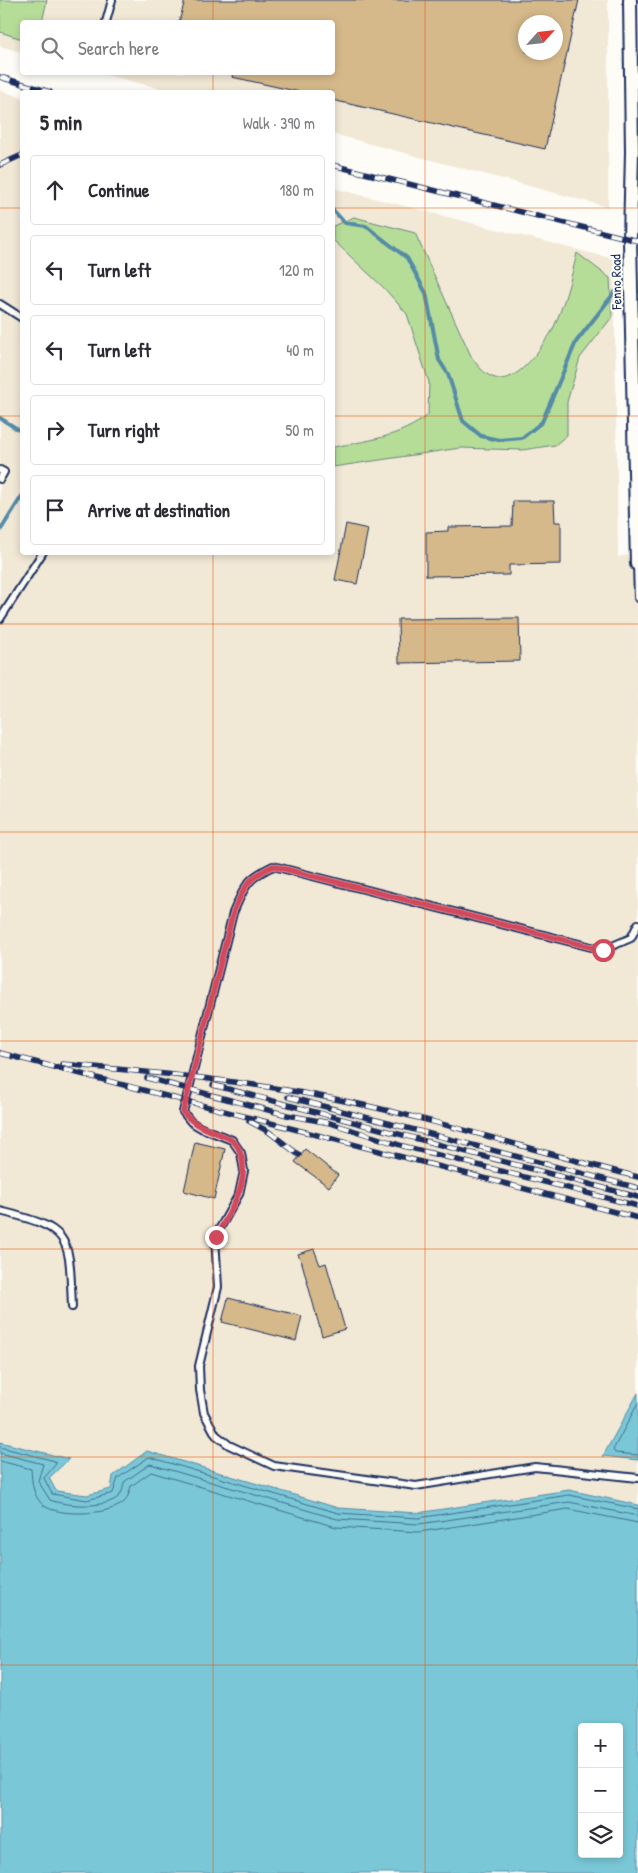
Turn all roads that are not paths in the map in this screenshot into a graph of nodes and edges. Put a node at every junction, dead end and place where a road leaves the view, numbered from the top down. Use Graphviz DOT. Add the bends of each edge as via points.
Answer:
graph roads {
  1 [pos="112,0"];
  2 [pos="630,0"];
  3 [pos="107,20"];
  4 [pos="635,80"];
  5 [pos="0,304"];
  6 [pos="20,317"];
  7 [pos="0,470"];
  8 [pos="0,479"];
  9 [pos="638,544"];
  10 [pos="41,555"];
  11 [pos="637,564"];
  12 [pos="638,598"];
  13 [pos="0,619"];
  14 [pos="638,924"];
  15 [pos="0,1211"];
  16 [pos="72,1307"];
  17 [pos="638,1478"];
  1 -- 3 [label="lane"];
  2 -- 4 [label="street, Fenno Road"];
  4 -- 9 [label="street, Fenno Road" via="630,239"];
  5 -- 6 [label="lane"];
  7 -- 8 [label="lane" via="4,472"];
  9 -- 11 [label="street, Fenno Road"];
  10 -- 13 [label="lane"];
  11 -- 12 [label="lane"];
  14 -- 17 [label="lane" via="631,938 603,950 273,866 254,876 244,888 233,913 183,1112 201,1128 232,1140 241,1153 244,1171 239,1194 216,1237 218,1287 199,1366 204,1413 216,1435 229,1445 274,1466 416,1486 535,1466"];
  15 -- 16 [label="lane" via="35,1220 61,1235 70,1253"];
}
